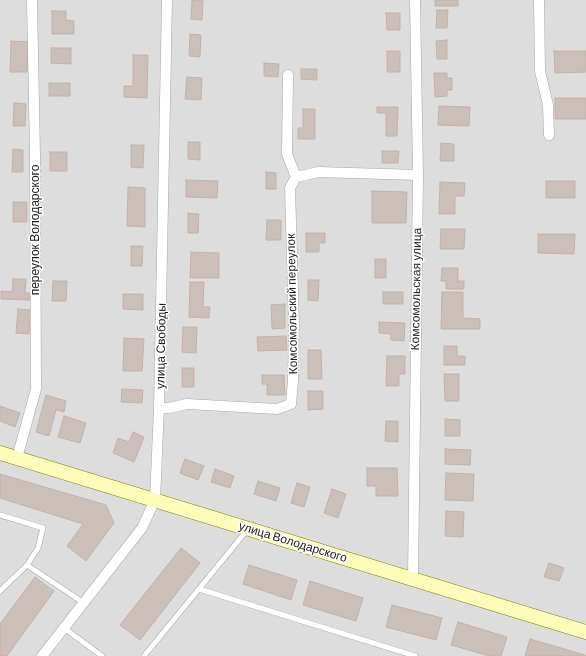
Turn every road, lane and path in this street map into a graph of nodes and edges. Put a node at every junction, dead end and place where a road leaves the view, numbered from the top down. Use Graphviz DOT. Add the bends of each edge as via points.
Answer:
graph roads {
  1 [pos="32,0"];
  2 [pos="167,0"];
  3 [pos="415,0"];
  4 [pos="539,0"];
  5 [pos="288,75"];
  6 [pos="549,135"];
  7 [pos="418,175"];
  8 [pos="296,177"];
  9 [pos="159,408"];
  10 [pos="0,453"];
  11 [pos="17,458"];
  12 [pos="154,500"];
  13 [pos="0,515"];
  14 [pos="248,529"];
  15 [pos="27,565"];
  16 [pos="413,579"];
  17 [pos="199,589"];
  18 [pos="0,591"];
  19 [pos="84,603"];
  20 [pos="64,628"];
  21 [pos="586,632"];
  22 [pos="42,656"];
  23 [pos="102,656"];
  24 [pos="144,656"];
  25 [pos="415,656"];
  1 -- 11 [label="street, переулок Володарского" via="36,389"];
  2 -- 9 [label="street, улица Свободы"];
  3 -- 7 [label="street, Комсомольская улица"];
  4 -- 6 [label="street" via="540,71 548,105"];
  5 -- 8 [label="street" via="287,154"];
  7 -- 8 [label="street" via="319,172"];
  7 -- 16 [label="street, Комсомольская улица"];
  8 -- 9 [label="street, Комсомольский переулок" via="290,188 294,325 291,404 277,409 187,404"];
  9 -- 12 [label="street, улица Свободы"];
  10 -- 11 [label="main road, улица Володарского"];
  11 -- 12 [label="main road, улица Володарского"];
  12 -- 14 [label="main road, улица Володарского"];
  12 -- 19 [label="street, улица Свободы" via="142,528"];
  13 -- 15 [label="lane" via="43,528 38,548"];
  14 -- 16 [label="main road, улица Володарского"];
  14 -- 17 [label="lane"];
  15 -- 18 [label="lane"];
  15 -- 19 [label="lane"];
  16 -- 21 [label="main road, улица Володарского"];
  17 -- 24 [label="lane"];
  17 -- 25 [label="lane"];
  19 -- 20 [label="street, улица Свободы"];
  20 -- 22 [label="street, улица Свободы"];
  20 -- 23 [label="lane"];
}
